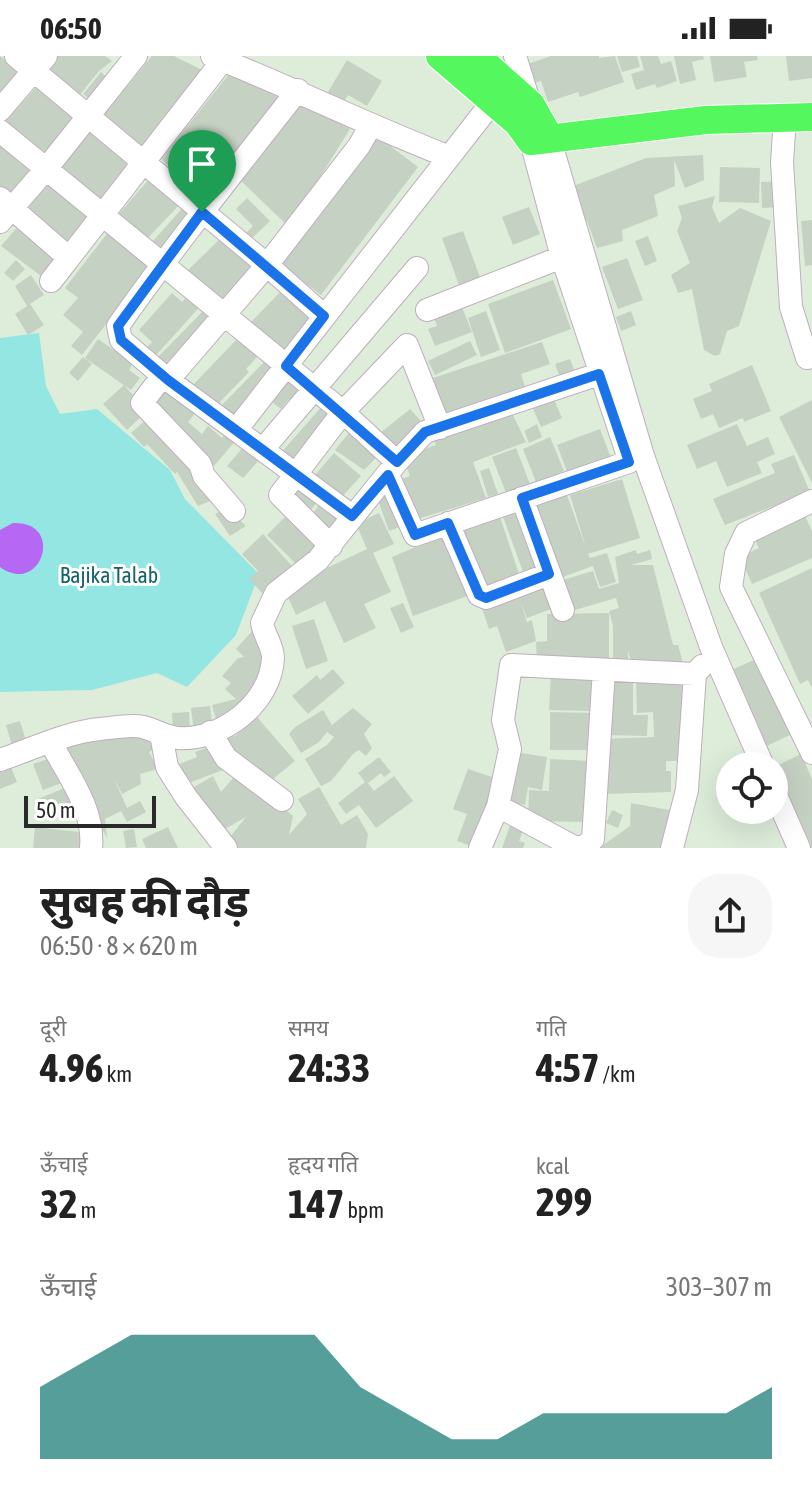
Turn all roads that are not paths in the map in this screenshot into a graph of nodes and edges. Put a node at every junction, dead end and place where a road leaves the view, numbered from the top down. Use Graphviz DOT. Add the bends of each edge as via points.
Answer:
graph roads {
  1 [pos="16,56"];
  2 [pos="136,56"];
  3 [pos="440,56"];
  4 [pos="476,56"];
  5 [pos="515,56"];
  6 [pos="217,58"];
  7 [pos="40,64"];
  8 [pos="298,90"];
  9 [pos="493,101"];
  10 [pos="531,105"];
  11 [pos="0,110"];
  12 [pos="89,117"];
  13 [pos="798,118"];
  14 [pos="370,127"];
  15 [pos="0,131"];
  16 [pos="540,139"];
  17 [pos="447,156"];
  18 [pos="144,164"];
  19 [pos="46,169"];
  20 [pos="4,209"];
  21 [pos="202,212"];
  22 [pos="104,216"];
  23 [pos="562,257"];
  24 [pos="69,258"];
  25 [pos="162,263"];
  26 [pos="267,265"];
  27 [pos="417,268"];
  28 [pos="51,281"];
  29 [pos="427,310"];
  30 [pos="226,315"];
  31 [pos="324,316"];
  32 [pos="810,362"];
  33 [pos="286,366"];
  34 [pos="599,374"];
  35 [pos="166,377"];
  36 [pos="313,389"];
  37 [pos="343,412"];
  38 [pos="440,428"];
  39 [pos="236,430"];
  40 [pos="264,448"];
  41 [pos="629,462"];
  42 [pos="392,468"];
  43 [pos="294,474"];
  44 [pos="522,498"];
  45 [pos="812,501"];
  46 [pos="234,511"];
  47 [pos="352,516"];
  48 [pos="448,523"];
  49 [pos="331,546"];
  50 [pos="549,574"];
  51 [pos="563,610"];
  52 [pos="604,670"];
  53 [pos="698,670"];
  54 [pos="210,732"];
  55 [pos="161,734"];
  56 [pos="51,743"];
  57 [pos="811,748"];
  58 [pos="740,752"];
  59 [pos="757,752"];
  60 [pos="0,760"];
  61 [pos="282,800"];
  62 [pos="498,806"];
  63 [pos="788,823"];
  64 [pos="773,824"];
  65 [pos="91,848"];
  66 [pos="226,848"];
  67 [pos="480,848"];
  68 [pos="672,848"];
  69 [pos="784,848"];
  70 [pos="799,848"];
  1 -- 7 [label="street"];
  2 -- 12 [label="street"];
  3 -- 9 [label="main road"];
  4 -- 10 [label="main road"];
  5 -- 10 [label="street"];
  6 -- 8 [label="street"];
  6 -- 18 [label="street"];
  7 -- 11 [label="street"];
  7 -- 12 [label="street"];
  8 -- 14 [label="street"];
  8 -- 21 [label="street"];
  9 -- 16 [label="main road"];
  9 -- 17 [label="street"];
  10 -- 16 [label="main road"];
  12 -- 18 [label="street"];
  12 -- 19 [label="street"];
  13 -- 16 [label="main road" via="706,120"];
  13 -- 32 [label="street" via="782,162 791,307"];
  14 -- 17 [label="street"];
  14 -- 26 [label="street"];
  15 -- 19 [label="street"];
  16 -- 23 [label="street"];
  16 -- 59 [label="street" via="643,456 711,647"];
  17 -- 31 [label="street"];
  18 -- 21 [label="street"];
  18 -- 22 [label="street"];
  19 -- 20 [label="street"];
  19 -- 22 [label="street"];
  20 -- 24 [label="street"];
  21 -- 25 [label="street"];
  21 -- 26 [label="street"];
  22 -- 24 [label="street"];
  22 -- 25 [label="street"];
  23 -- 29 [label="street"];
  23 -- 34 [label="street"];
  24 -- 28 [label="street"];
  25 -- 30 [label="street"];
  25 -- 35 [label="street" via="117,330 121,340"];
  26 -- 30 [label="street"];
  26 -- 31 [label="street"];
  27 -- 36 [label="street"];
  30 -- 33 [label="street"];
  30 -- 35 [label="street"];
  31 -- 33 [label="street"];
  33 -- 36 [label="street"];
  33 -- 39 [label="street"];
  34 -- 38 [label="street"];
  34 -- 41 [label="street"];
  35 -- 39 [label="street"];
  35 -- 46 [label="street" via="142,403 200,464"];
  36 -- 37 [label="street"];
  36 -- 40 [label="street"];
  37 -- 38 [label="street" via="407,345"];
  37 -- 42 [label="street"];
  37 -- 43 [label="street"];
  38 -- 42 [label="street" via="425,432"];
  39 -- 40 [label="street"];
  40 -- 43 [label="street"];
  41 -- 44 [label="street"];
  41 -- 53 [label="street"];
  42 -- 47 [label="street"];
  42 -- 48 [label="street" via="415,535"];
  43 -- 47 [label="street"];
  43 -- 49 [label="street" via="280,495"];
  44 -- 48 [label="street"];
  44 -- 50 [label="street"];
  45 -- 57 [label="street" via="746,533 736,554 731,587"];
  47 -- 49 [label="street"];
  48 -- 50 [label="street" via="479,595 486,598"];
  49 -- 54 [label="street" via="276,593 262,623 273,659 251,709"];
  50 -- 51 [label="street"];
  52 -- 53 [label="street"];
  52 -- 62 [label="street" via="511,665 503,720 510,749"];
  52 -- 62 [label="street" via="593,839 574,847"];
  53 -- 58 [label="street"];
  53 -- 68 [label="street" via="687,790"];
  54 -- 55 [label="street" via="180,738"];
  54 -- 61 [label="street" via="226,758"];
  55 -- 56 [label="street" via="140,726 96,729"];
  55 -- 66 [label="street" via="167,767"];
  56 -- 60 [label="street"];
  56 -- 65 [label="street" via="82,801"];
  62 -- 67 [label="street"];
  63 -- 70 [label="street"];
  64 -- 69 [label="street"];
}
